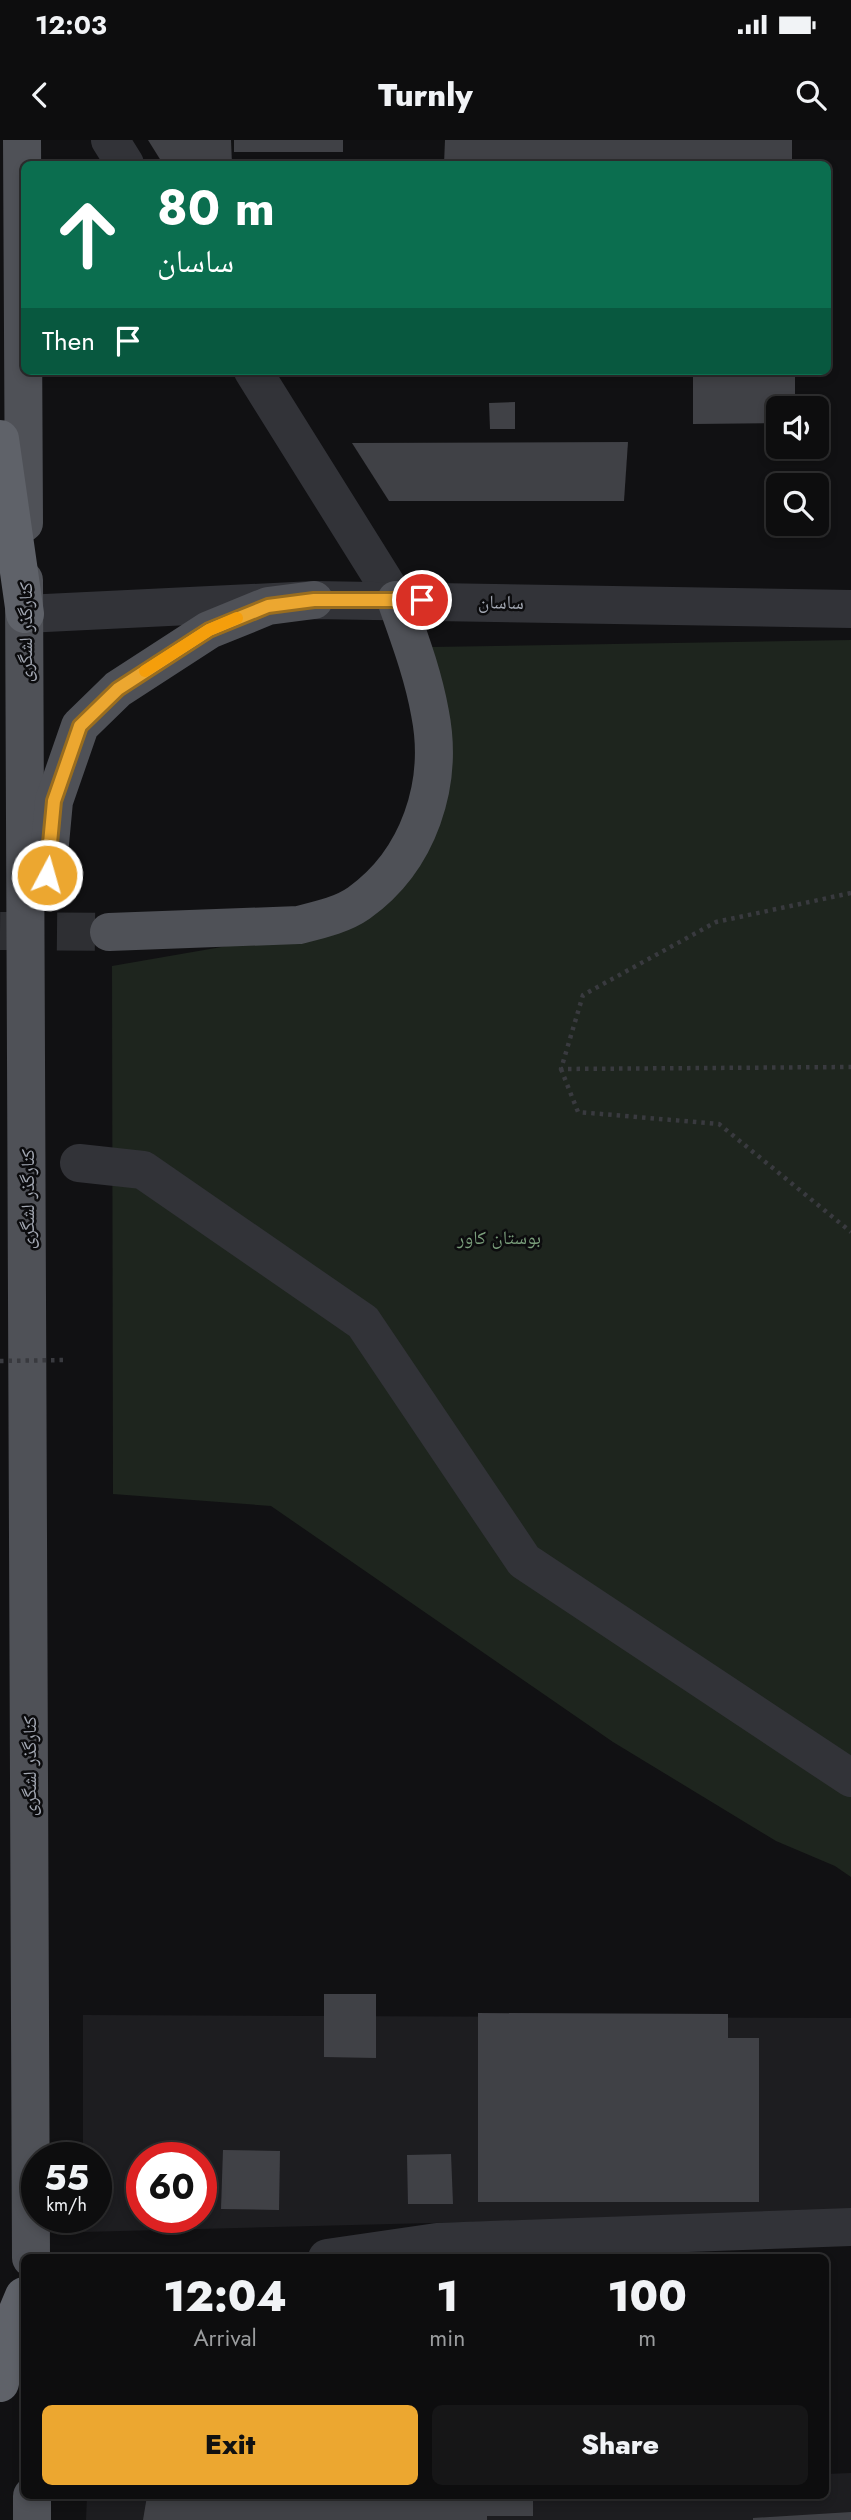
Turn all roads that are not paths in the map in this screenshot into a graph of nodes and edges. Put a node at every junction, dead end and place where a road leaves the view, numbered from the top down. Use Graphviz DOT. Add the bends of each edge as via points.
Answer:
graph roads {
  1 [pos="22,140"];
  2 [pos="110,140"];
  3 [pos="22,161"];
  4 [pos="123,161"];
  5 [pos="23,375"];
  6 [pos="255,375"];
  7 [pos="0,439"];
  8 [pos="314,600"];
  9 [pos="396,600"];
  10 [pos="851,609"];
  11 [pos="25,614"];
  12 [pos="109,932"];
  13 [pos="26,945"];
  14 [pos="79,1163"];
  15 [pos="851,1778"];
  16 [pos="851,2227"];
  17 [pos="31,2254"];
  18 [pos="355,2254"];
  19 [pos="21,2304"];
  20 [pos="0,2383"];
  21 [pos="32,2499"];
  22 [pos="32,2520"];
  1 -- 3 [label="main road, کنارگذر لشگری"];
  2 -- 4 [label="street"];
  5 -- 11 [label="main road, کنارگذر لشگری"];
  6 -- 9 [label="street"];
  7 -- 11 [label="highway"];
  8 -- 9 [label="street, ساسان"];
  8 -- 11 [label="street, ساسان"];
  8 -- 13 [label="main road" via="268,606 209,630 118,689 80,726 54,801 42,925"];
  9 -- 10 [label="street, ساسان"];
  9 -- 12 [label="main road" via="431,714 434,761 422,824 409,850 384,881 358,904 299,925"];
  11 -- 13 [label="main road, کنارگذر لشگری"];
  13 -- 17 [label="main road, کنارگذر لشگری"];
  14 -- 15 [label="street" via="143,1170 363,1322 524,1562"];
  16 -- 18 [label="street" via="438,2242"];
  19 -- 20 [label="highway" via="8,2336"];
  21 -- 22 [label="main road"];
}
